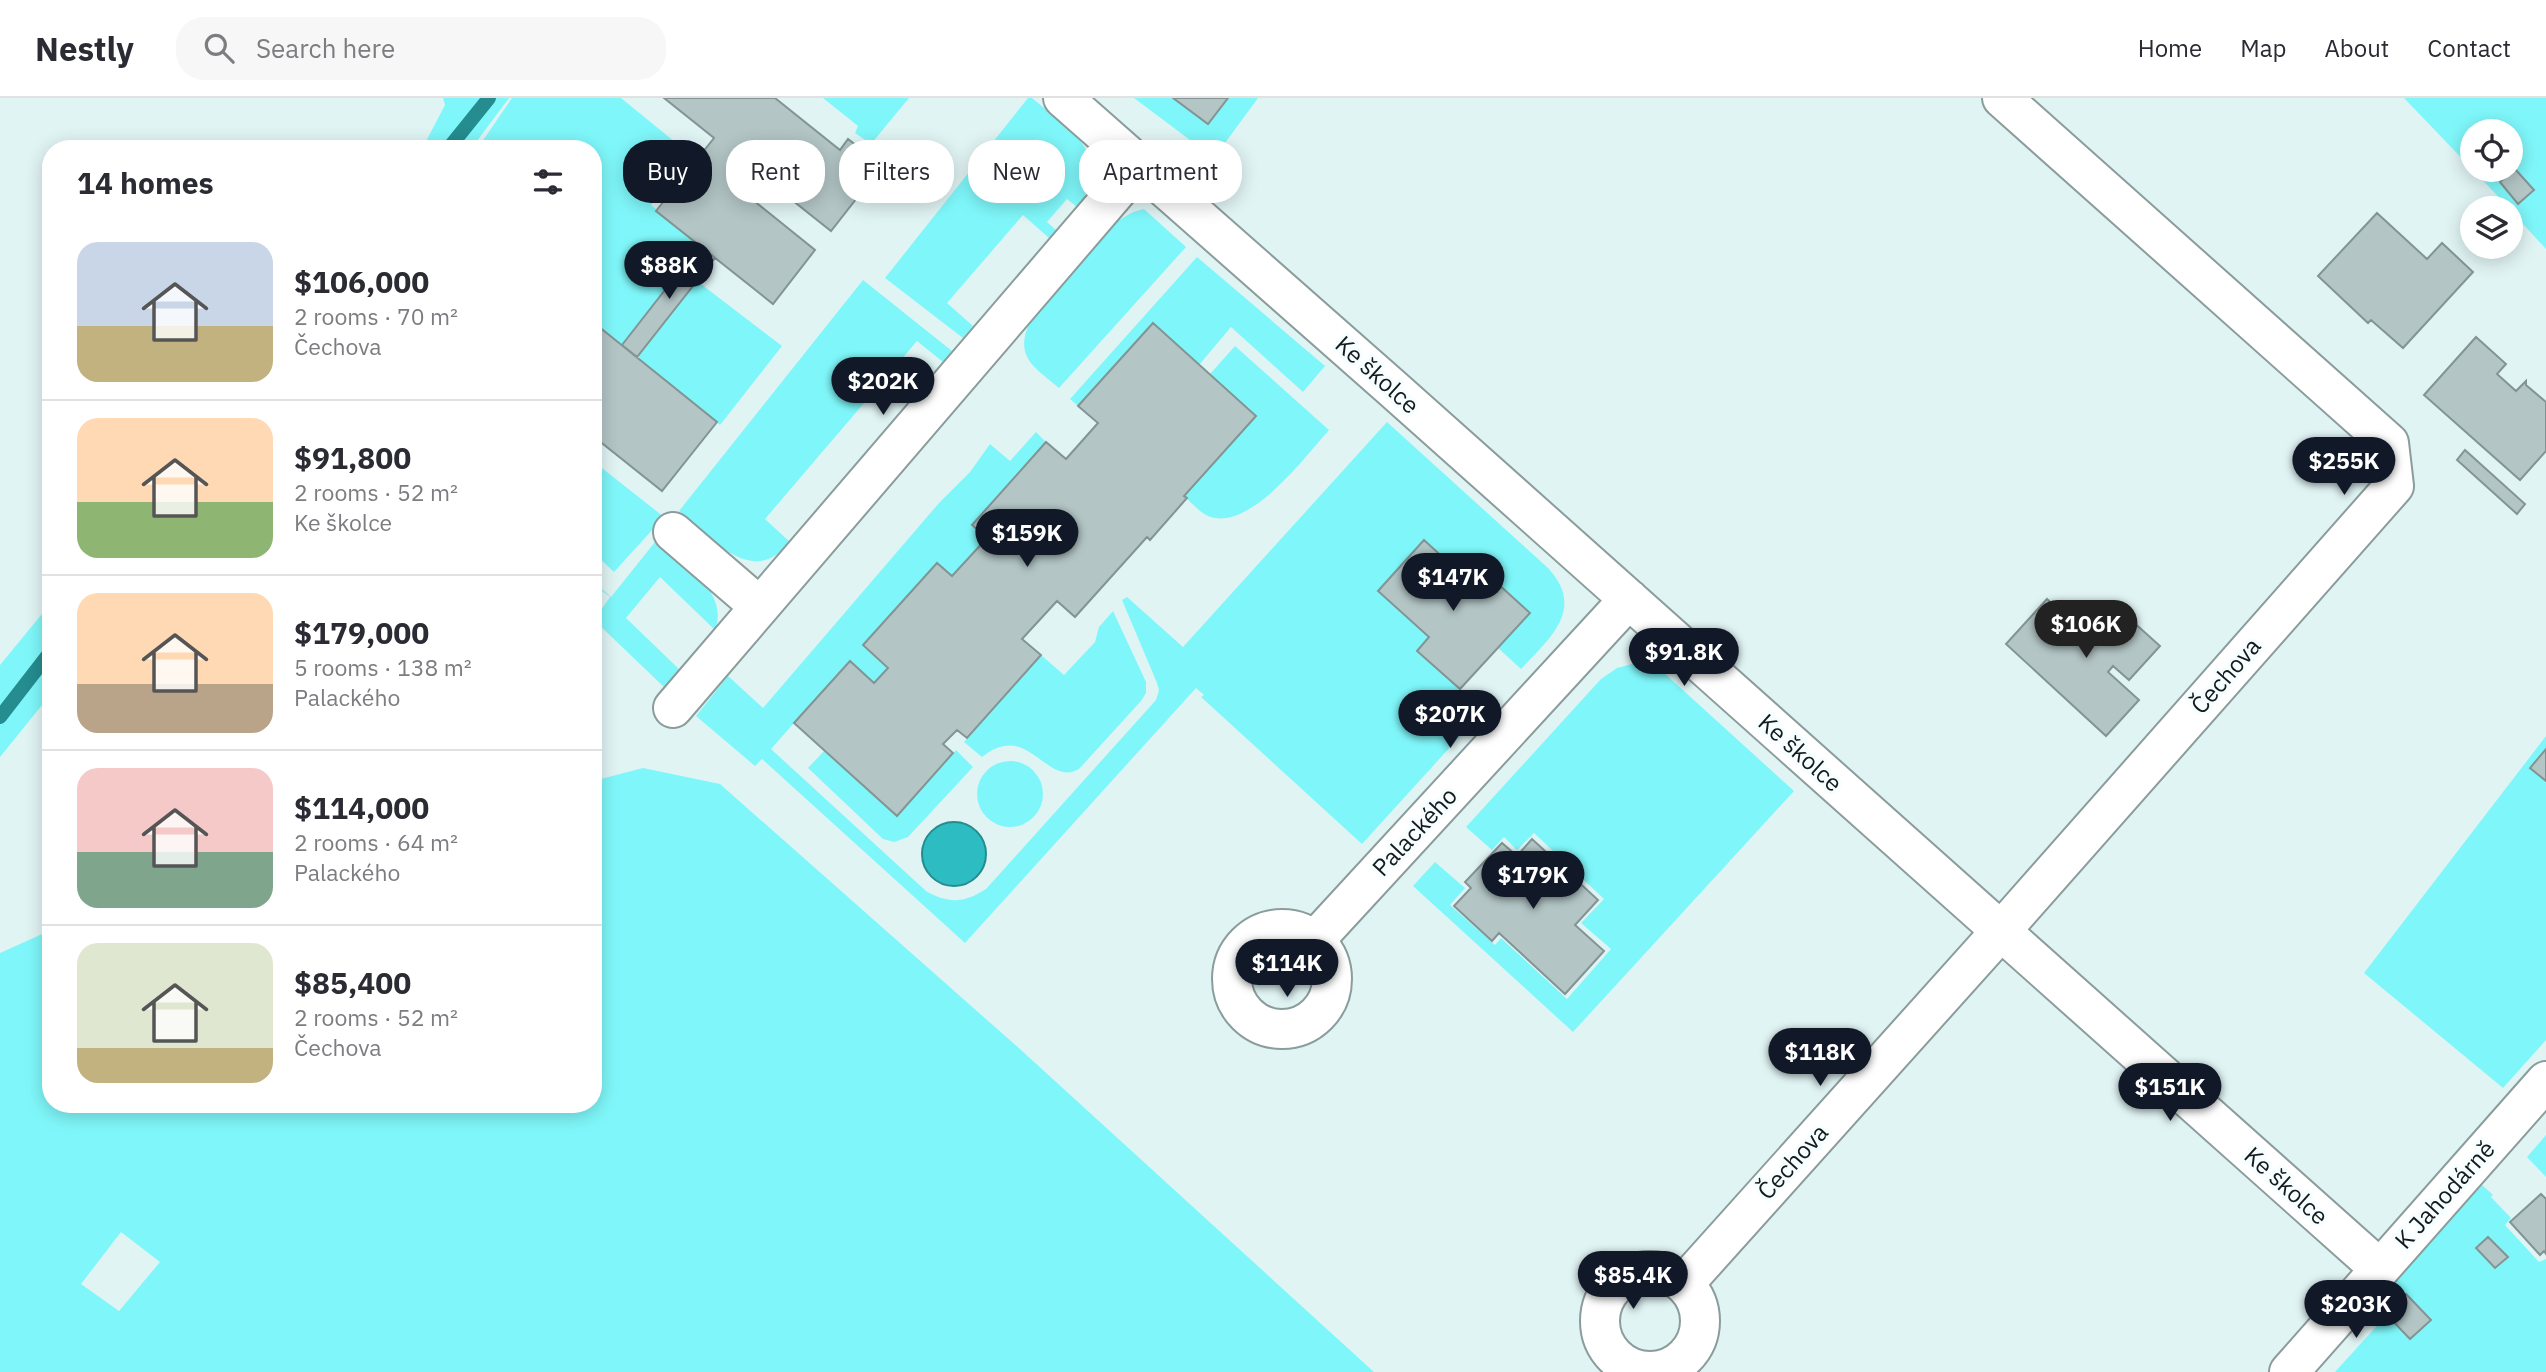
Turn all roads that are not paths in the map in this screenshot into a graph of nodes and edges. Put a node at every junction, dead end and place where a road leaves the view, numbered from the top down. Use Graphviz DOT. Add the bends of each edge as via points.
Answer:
graph roads {
  1 [pos="1063,98"];
  2 [pos="2002,98"];
  3 [pos="1111,140"];
  4 [pos="1106,203"];
  5 [pos="1182,203"];
  6 [pos="673,532"];
  7 [pos="1629,599"];
  8 [pos="760,607"];
  9 [pos="673,708"];
  10 [pos="2000,932"];
  11 [pos="1315,940"];
  12 [pos="2546,1082"];
  13 [pos="2380,1269"];
  14 [pos="1684,1284"];
  15 [pos="2289,1372"];
  1 -- 3 [label="street, Ke školce"];
  2 -- 10 [label="street, Čechova" via="2389,443 2394,486"];
  4 -- 8 [label="street"];
  5 -- 7 [label="street, Ke školce"];
  6 -- 8 [label="street"];
  7 -- 10 [label="street, Ke školce"];
  7 -- 11 [label="street, Palackého"];
  8 -- 9 [label="street"];
  10 -- 13 [label="street, Ke školce"];
  10 -- 14 [label="street, Čechova"];
  12 -- 13 [label="street, K Jahodárně"];
  13 -- 15 [label="street, K Jahodárně"];
}
